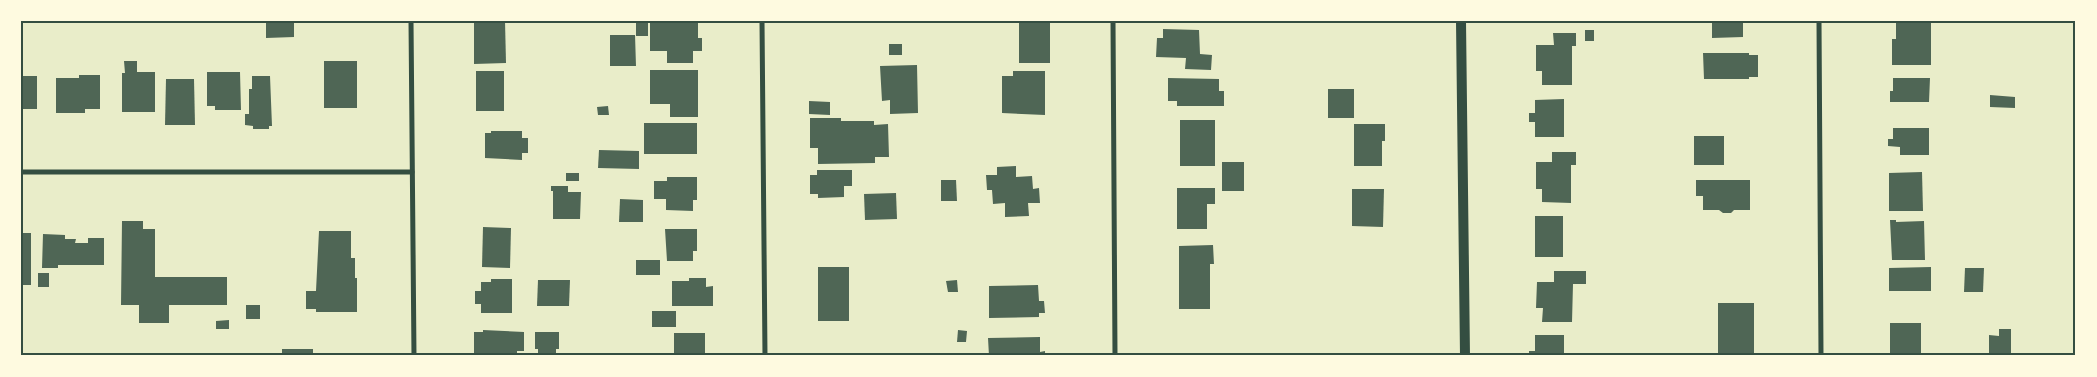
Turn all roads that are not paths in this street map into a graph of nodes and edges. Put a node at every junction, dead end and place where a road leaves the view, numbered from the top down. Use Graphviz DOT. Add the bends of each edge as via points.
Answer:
graph roads {
  1 [pos="411,21"];
  2 [pos="762,21"];
  3 [pos="1112,21"];
  4 [pos="1461,21"];
  5 [pos="1819,21"];
  6 [pos="21,172"];
  7 [pos="412,172"];
  8 [pos="414,356"];
  9 [pos="765,356"];
  10 [pos="1116,356"];
  11 [pos="1465,356"];
  12 [pos="1820,356"];
  1 -- 7 [label="street"];
  2 -- 9 [label="street"];
  3 -- 10 [label="street"];
  4 -- 11 [label="main road"];
  5 -- 12 [label="street"];
  6 -- 7 [label="street"];
  7 -- 8 [label="street"];
}
